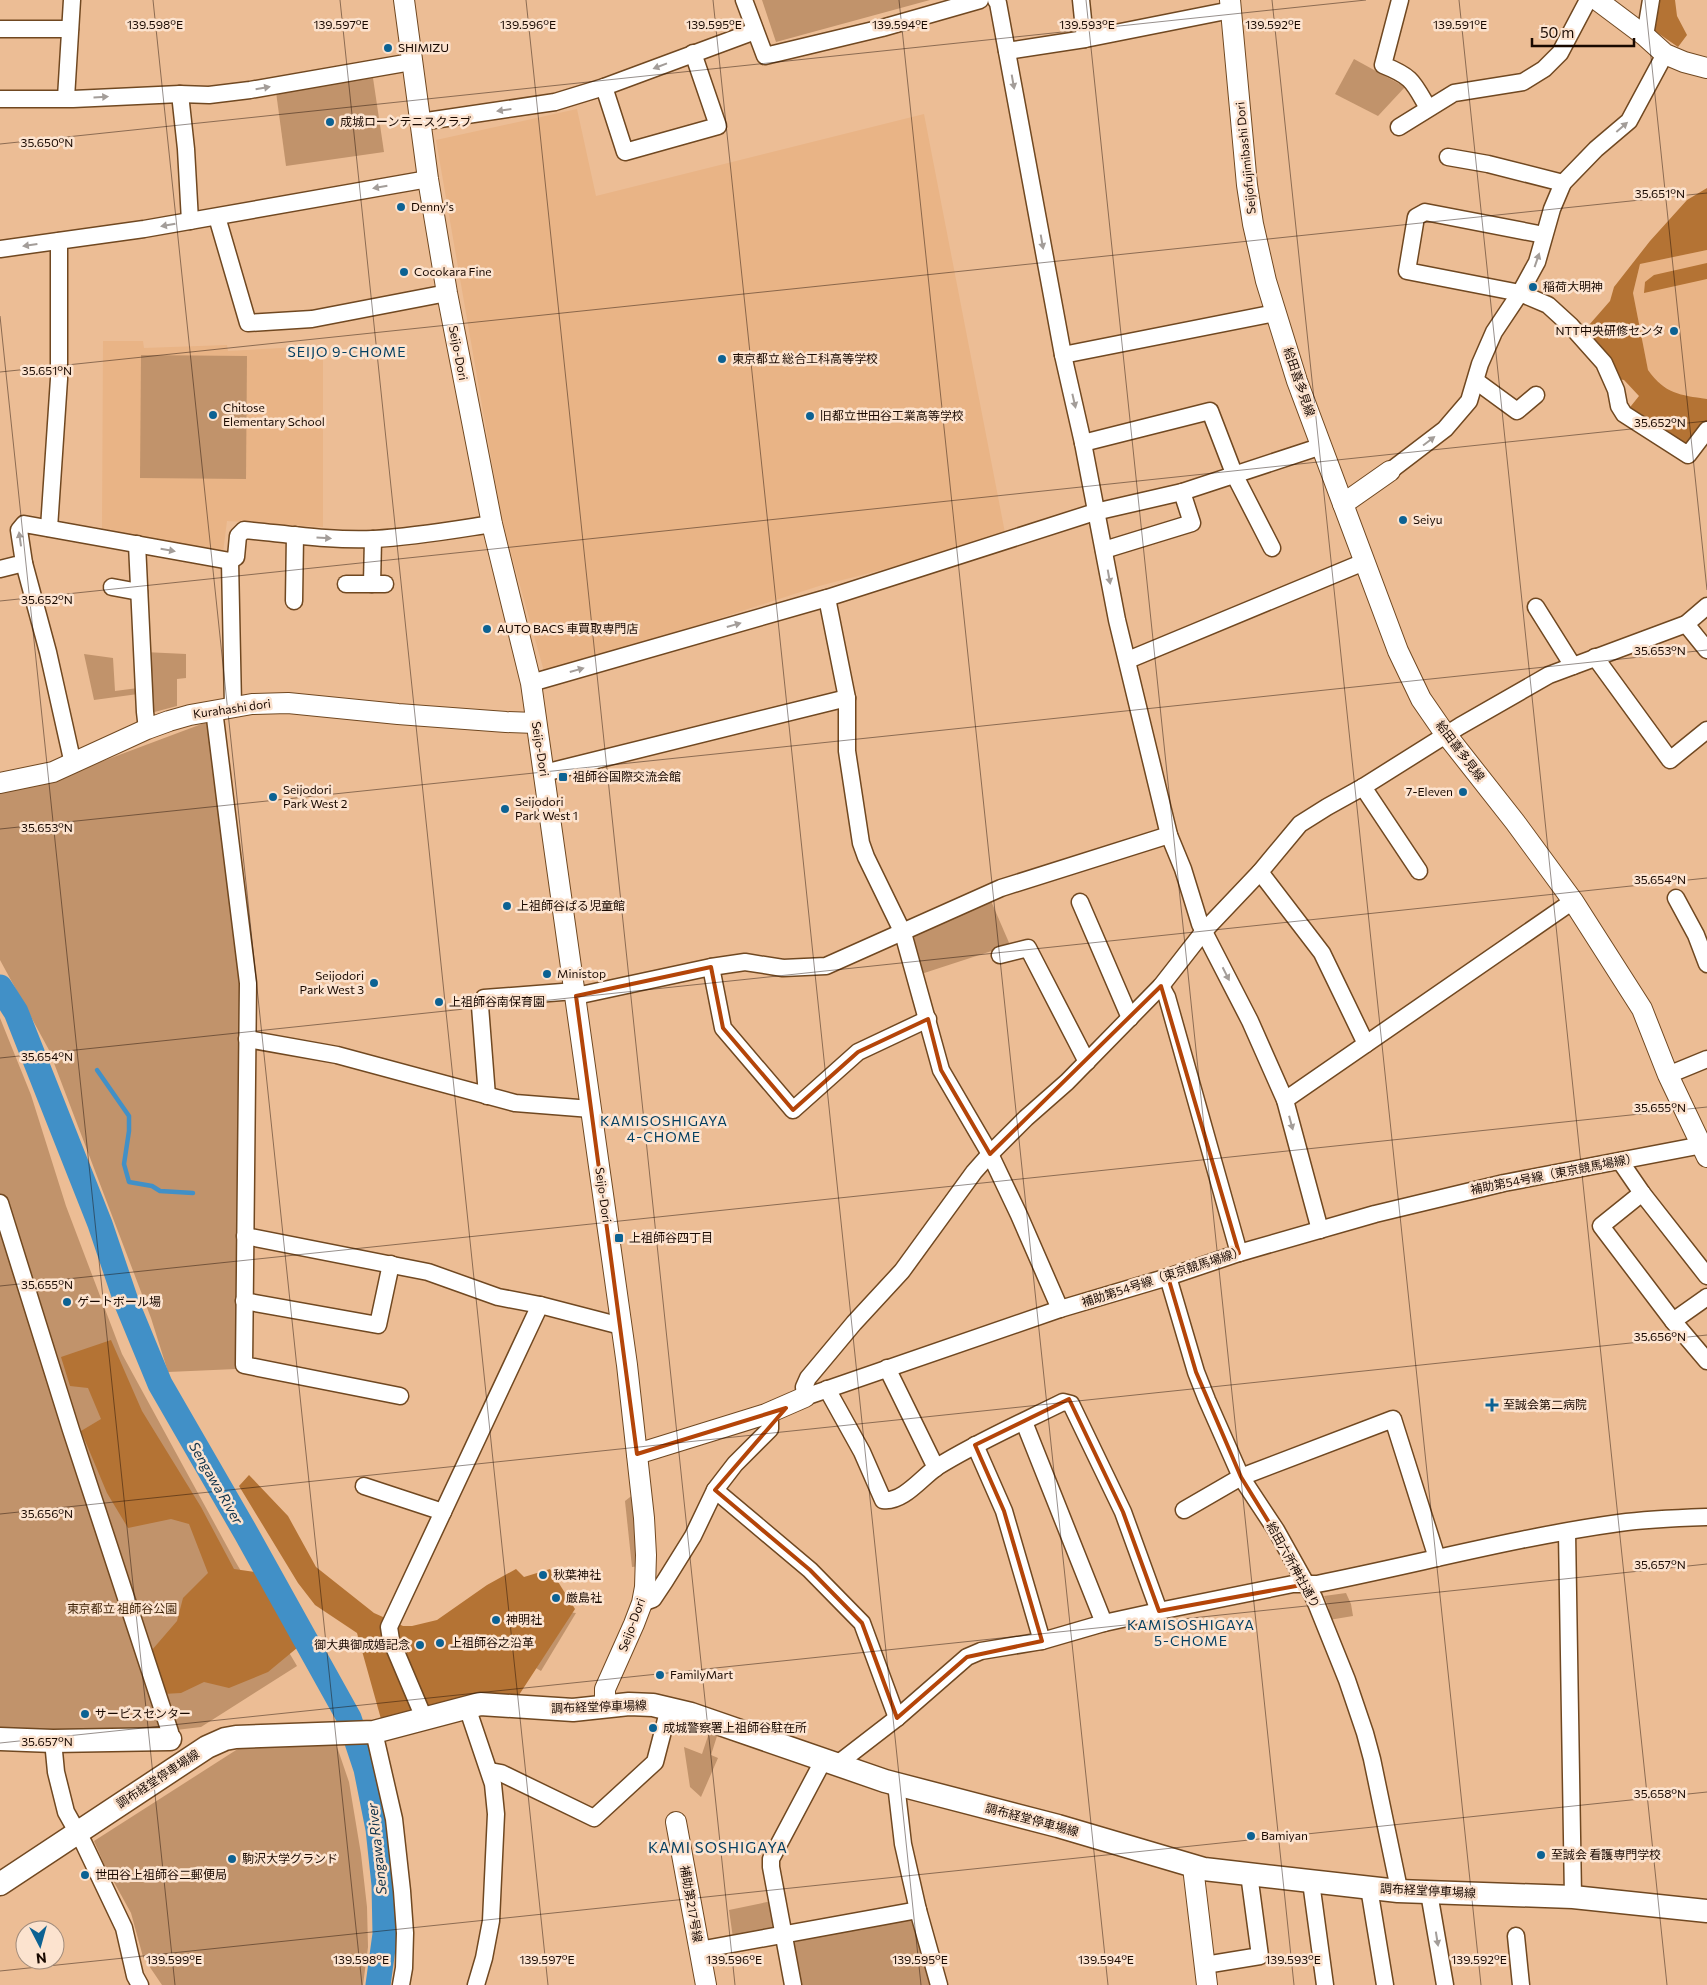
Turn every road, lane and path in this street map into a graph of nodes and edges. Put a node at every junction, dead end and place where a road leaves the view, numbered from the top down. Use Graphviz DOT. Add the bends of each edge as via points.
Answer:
graph roads {
  1 [pos="72,0"];
  2 [pos="404,0"];
  3 [pos="744,0"];
  4 [pos="980,0"];
  5 [pos="996,0"];
  6 [pos="1081,0"];
  7 [pos="1400,0"];
  8 [pos="1651,0"];
  9 [pos="1600,1"];
  10 [pos="1231,5"];
  11 [pos="70,29"];
  12 [pos="0,30"];
  13 [pos="755,31"];
  14 [pos="1646,36"];
  15 [pos="1085,39"];
  16 [pos="1007,52"];
  17 [pos="694,53"];
  18 [pos="1665,54"];
  19 [pos="411,62"];
  20 [pos="1707,68"];
  21 [pos="604,87"];
  22 [pos="180,94"];
  23 [pos="66,98"];
  24 [pos="0,99"];
  25 [pos="1428,108"];
  26 [pos="420,122"];
  27 [pos="1399,128"];
  28 [pos="1448,157"];
  29 [pos="428,179"];
  30 [pos="1563,183"];
  31 [pos="217,216"];
  32 [pos="190,221"];
  33 [pos="1544,234"];
  34 [pos="59,241"];
  35 [pos="0,249"];
  36 [pos="447,293"];
  37 [pos="1520,293"];
  38 [pos="1275,312"];
  39 [pos="1063,355"];
  40 [pos="1476,380"];
  41 [pos="1536,395"];
  42 [pos="1707,430"];
  43 [pos="1084,443"];
  44 [pos="1322,446"];
  45 [pos="1390,471"];
  46 [pos="1235,476"];
  47 [pos="1182,492"];
  48 [pos="1343,504"];
  49 [pos="1096,512"];
  50 [pos="492,524"];
  51 [pos="49,528"];
  52 [pos="295,535"];
  53 [pos="373,539"];
  54 [pos="137,544"];
  55 [pos="1272,548"];
  56 [pos="1104,550"];
  57 [pos="230,561"];
  58 [pos="1364,562"];
  59 [pos="24,563"];
  60 [pos="0,569"];
  61 [pos="346,584"];
  62 [pos="112,587"];
  63 [pos="139,592"];
  64 [pos="827,598"];
  65 [pos="294,602"];
  66 [pos="1707,606"];
  67 [pos="1536,607"];
  68 [pos="1686,624"];
  69 [pos="1707,650"];
  70 [pos="1595,657"];
  71 [pos="1128,660"];
  72 [pos="1572,666"];
  73 [pos="530,684"];
  74 [pos="847,698"];
  75 [pos="234,706"];
  76 [pos="214,710"];
  77 [pos="536,723"];
  78 [pos="147,729"];
  79 [pos="1707,730"];
  80 [pos="1447,735"];
  81 [pos="73,764"];
  82 [pos="544,773"];
  83 [pos="0,783"];
  84 [pos="1363,788"];
  85 [pos="1169,836"];
  86 [pos="1419,871"];
  87 [pos="1260,872"];
  88 [pos="1676,898"];
  89 [pos="1573,901"];
  90 [pos="1080,902"];
  91 [pos="1204,931"];
  92 [pos="903,933"];
  93 [pos="1000,955"];
  94 [pos="1707,964"];
  95 [pos="711,967"];
  96 [pos="1162,986"];
  97 [pos="575,994"];
  98 [pos="1130,1018"];
  99 [pos="928,1019"];
  100 [pos="247,1039"];
  101 [pos="1366,1044"];
  102 [pos="1707,1059"];
  103 [pos="1087,1062"];
  104 [pos="1668,1076"];
  105 [pos="487,1096"];
  106 [pos="1285,1100"];
  107 [pos="591,1109"];
  108 [pos="1705,1149"];
  109 [pos="990,1154"];
  110 [pos="1620,1160"];
  111 [pos="1642,1193"];
  112 [pos="0,1203"];
  113 [pos="1320,1230"];
  114 [pos="244,1236"];
  115 [pos="1240,1253"];
  116 [pos="391,1264"];
  117 [pos="1707,1276"];
  118 [pos="1168,1277"];
  119 [pos="1707,1297"];
  120 [pos="244,1301"];
  121 [pos="540,1305"];
  122 [pos="1060,1309"];
  123 [pos="1674,1321"];
  124 [pos="621,1326"];
  125 [pos="1707,1361"];
  126 [pos="887,1368"];
  127 [pos="827,1389"];
  128 [pos="400,1396"];
  129 [pos="805,1397"];
  130 [pos="766,1414"];
  131 [pos="1024,1422"];
  132 [pos="975,1445"];
  133 [pos="637,1454"];
  134 [pos="936,1468"];
  135 [pos="1241,1477"];
  136 [pos="364,1486"];
  137 [pos="715,1490"];
  138 [pos="1184,1510"];
  139 [pos="443,1512"];
  140 [pos="1707,1517"];
  141 [pos="1567,1532"];
  142 [pos="1437,1558"];
  143 [pos="1307,1584"];
  144 [pos="642,1603"];
  145 [pos="1159,1611"];
  146 [pos="1104,1623"];
  147 [pos="1042,1641"];
  148 [pos="605,1706"];
  149 [pos="468,1707"];
  150 [pos="669,1708"];
  151 [pos="424,1718"];
  152 [pos="897,1718"];
  153 [pos="371,1732"];
  154 [pos="0,1739"];
  155 [pos="170,1739"];
  156 [pos="53,1742"];
  157 [pos="830,1764"];
  158 [pos="490,1771"];
  159 [pos="896,1784"];
  160 [pos="676,1822"];
  161 [pos="77,1833"];
  162 [pos="1193,1867"];
  163 [pos="1249,1874"];
  164 [pos="1311,1882"];
  165 [pos="0,1884"];
  166 [pos="1369,1888"];
  167 [pos="1398,1891"];
  168 [pos="1429,1892"];
  169 [pos="1573,1897"];
  170 [pos="918,1910"];
  171 [pos="1707,1912"];
  172 [pos="783,1935"];
  173 [pos="1516,1936"];
  174 [pos="699,1950"];
  175 [pos="1205,1965"];
  176 [pos="140,1985"];
  177 [pos="401,1985"];
  178 [pos="476,1985"];
  179 [pos="706,1985"];
  180 [pos="793,1985"];
  181 [pos="939,1985"];
  182 [pos="1208,1985"];
  183 [pos="1325,1985"];
  184 [pos="1386,1985"];
  185 [pos="1445,1985"];
  186 [pos="1521,1985"];
  1 -- 11 [label="street"];
  2 -- 19 [label="street, Seijo-Dori"];
  3 -- 13 [label="street"];
  4 -- 13 [label="street" via="765,56"];
  5 -- 16 [label="street"];
  6 -- 15 [label="street"];
  7 -- 25 [label="street" via="1383,65 1412,80"];
  8 -- 14 [label="street"];
  9 -- 14 [label="street"];
  9 -- 25 [label="street" via="1560,53 1524,82 1454,93"];
  10 -- 15 [label="street"];
  10 -- 38 [label="street, Seijofujimibashi Dori" via="1253,224"];
  11 -- 12 [label="street"];
  11 -- 23 [label="street"];
  13 -- 17 [label="street"];
  14 -- 18 [label="street"];
  15 -- 16 [label="street"];
  16 -- 39 [label="street, one-way"];
  17 -- 21 [label="street, one-way"];
  17 -- 21 [label="street" via="718,126 626,152"];
  18 -- 20 [label="street"];
  30 -- 18 [label="street, one-way" via="1629,121"];
  22 -- 19 [label="street, one-way" via="208,95 250,90"];
  19 -- 26 [label="street, Seijo-Dori"];
  21 -- 26 [label="street, one-way" via="555,102"];
  23 -- 22 [label="street, one-way"];
  22 -- 32 [label="street"];
  23 -- 24 [label="street"];
  25 -- 27 [label="street"];
  26 -- 29 [label="street, Seijo-Dori"];
  28 -- 30 [label="street"];
  29 -- 31 [label="street, one-way"];
  29 -- 36 [label="street, Seijo-Dori"];
  30 -- 33 [label="street"];
  31 -- 32 [label="street"];
  31 -- 36 [label="street" via="248,323 312,319"];
  32 -- 34 [label="street, one-way"];
  37 -- 33 [label="street, one-way" via="1537,262"];
  33 -- 37 [label="street" via="1425,212 1416,217 1406,271"];
  34 -- 35 [label="street, one-way"];
  34 -- 51 [label="street" via="59,379"];
  36 -- 50 [label="street, Seijo-Dori"];
  37 -- 40 [label="street" via="1494,332"];
  37 -- 42 [label="street" via="1548,305 1604,363 1624,414 1688,455"];
  38 -- 39 [label="street"];
  38 -- 44 [label="street, 給田喜多見線"];
  39 -- 43 [label="street, one-way"];
  40 -- 41 [label="street" via="1518,411"];
  45 -- 40 [label="street, one-way" via="1445,429 1469,401"];
  43 -- 46 [label="street" via="1210,411"];
  43 -- 49 [label="street"];
  44 -- 46 [label="street"];
  44 -- 48 [label="street, 給田喜多見線"];
  45 -- 48 [label="street"];
  46 -- 47 [label="street"];
  46 -- 55 [label="street"];
  47 -- 49 [label="street"];
  47 -- 56 [label="street" via="1192,523"];
  48 -- 58 [label="street, 給田喜多見線"];
  49 -- 56 [label="street"];
  49 -- 64 [label="street"];
  50 -- 53 [label="street"];
  50 -- 73 [label="street, Seijo-Dori"];
  51 -- 54 [label="street"];
  59 -- 51 [label="street, one-way" via="19,530 24,524"];
  52 -- 53 [label="street, one-way"];
  52 -- 57 [label="street" via="244,530 238,536 236,557"];
  52 -- 65 [label="street"];
  53 -- 61 [label="street" via="378,584"];
  54 -- 57 [label="street, one-way"];
  54 -- 63 [label="street"];
  56 -- 71 [label="street, one-way"];
  57 -- 75 [label="street"];
  58 -- 71 [label="street"];
  58 -- 80 [label="street, 給田喜多見線" via="1421,699"];
  59 -- 60 [label="street"];
  59 -- 81 [label="street"];
  62 -- 63 [label="street"];
  63 -- 78 [label="street"];
  73 -- 64 [label="street, one-way"];
  64 -- 74 [label="street"];
  66 -- 68 [label="street"];
  67 -- 72 [label="street"];
  68 -- 69 [label="street"];
  68 -- 70 [label="street"];
  70 -- 72 [label="street"];
  70 -- 79 [label="street" via="1670,760"];
  71 -- 85 [label="street"];
  72 -- 80 [label="street" via="1549,675"];
  73 -- 77 [label="street, Seijo-Dori"];
  74 -- 82 [label="street"];
  74 -- 92 [label="street" via="847,752 861,843"];
  75 -- 76 [label="street, Kurahashi dori"];
  75 -- 77 [label="street, Kurahashi dori" via="288,703"];
  76 -- 78 [label="street, Kurahashi dori"];
  76 -- 100 [label="street" via="248,983"];
  77 -- 82 [label="street, Seijo-Dori"];
  78 -- 81 [label="street, Kurahashi dori"];
  80 -- 84 [label="street"];
  80 -- 89 [label="street, 給田喜多見線"];
  81 -- 83 [label="street, Kurahashi dori" via="53,772"];
  82 -- 97 [label="street, Seijo-Dori"];
  84 -- 86 [label="street"];
  84 -- 87 [label="street" via="1300,824"];
  85 -- 91 [label="street"];
  85 -- 92 [label="street" via="1001,888"];
  87 -- 91 [label="street"];
  87 -- 101 [label="street" via="1322,953"];
  88 -- 94 [label="street"];
  89 -- 101 [label="street"];
  89 -- 104 [label="street, 給田喜多見線" via="1642,1010"];
  90 -- 98 [label="street"];
  91 -- 96 [label="street"];
  91 -- 106 [label="street, one-way" via="1250,1021"];
  92 -- 95 [label="street" via="826,966 783,968 745,962"];
  92 -- 99 [label="street"];
  93 -- 103 [label="street" via="1028,948"];
  95 -- 97 [label="street"];
  95 -- 99 [label="street" via="723,1028 793,1110 858,1052"];
  96 -- 98 [label="street"];
  96 -- 115 [label="street"];
  97 -- 105 [label="street" via="484,998 480,1006"];
  97 -- 107 [label="street, Seijo-Dori"];
  98 -- 103 [label="street"];
  99 -- 109 [label="street" via="941,1070"];
  100 -- 105 [label="street" via="338,1055"];
  100 -- 114 [label="street"];
  101 -- 106 [label="street"];
  102 -- 104 [label="street"];
  103 -- 109 [label="street"];
  104 -- 108 [label="street, 給田喜多見線"];
  105 -- 107 [label="street" via="515,1103"];
  106 -- 113 [label="street, one-way"];
  107 -- 124 [label="street, Seijo-Dori"];
  108 -- 110 [label="street, 補助第54号線（東京競馬場線）"];
  109 -- 122 [label="street"];
  109 -- 129 [label="street" via="902,1271 808,1378 804,1387"];
  110 -- 111 [label="street"];
  110 -- 113 [label="street, 補助第54号線（東京競馬場線）" via="1448,1195"];
  111 -- 117 [label="street"];
  111 -- 123 [label="street" via="1601,1226"];
  112 -- 155 [label="street"];
  113 -- 115 [label="street, 補助第54号線（東京競馬場線）"];
  114 -- 116 [label="street"];
  114 -- 120 [label="street"];
  115 -- 118 [label="street, 補助第54号線（東京競馬場線）"];
  116 -- 120 [label="street" via="378,1325"];
  116 -- 121 [label="street" via="428,1272 498,1297"];
  118 -- 122 [label="street, 補助第54号線（東京競馬場線）"];
  118 -- 135 [label="street, 給田六所神社通り" via="1196,1372"];
  119 -- 123 [label="street"];
  120 -- 128 [label="street" via="244,1364"];
  121 -- 124 [label="street"];
  121 -- 139 [label="street"];
  122 -- 126 [label="street, 補助第54号線（東京競馬場線）"];
  123 -- 125 [label="street"];
  124 -- 133 [label="street, Seijo-Dori"];
  126 -- 127 [label="street, 補助第54号線（東京競馬場線）"];
  126 -- 134 [label="street"];
  127 -- 129 [label="street, 補助第54号線（東京競馬場線）"];
  127 -- 134 [label="street" via="862,1452 883,1500 890,1501 911,1490"];
  129 -- 130 [label="street, 補助第54号線（東京競馬場線）"];
  130 -- 133 [label="street, 補助第54号線（東京競馬場線）"];
  130 -- 137 [label="street" via="770,1429 734,1464"];
  131 -- 132 [label="street"];
  131 -- 145 [label="street" via="1063,1402 1071,1404 1123,1512"];
  131 -- 146 [label="street"];
  132 -- 134 [label="street"];
  132 -- 147 [label="street" via="1004,1511"];
  133 -- 144 [label="street, Seijo-Dori" via="646,1555"];
  135 -- 138 [label="street"];
  135 -- 142 [label="street" via="1393,1419"];
  135 -- 143 [label="street, 給田六所神社通り"];
  136 -- 139 [label="street"];
  137 -- 144 [label="street" via="665,1581 653,1599"];
  137 -- 152 [label="street" via="810,1570 862,1623"];
  139 -- 151 [label="street" via="389,1627 391,1640"];
  140 -- 141 [label="street" via="1621,1522"];
  141 -- 142 [label="street"];
  141 -- 169 [label="street"];
  142 -- 143 [label="street"];
  143 -- 145 [label="street" via="1293,1584"];
  143 -- 167 [label="street, 給田六所神社通り" via="1365,1733"];
  144 -- 148 [label="street, Seijo-Dori" via="605,1689"];
  145 -- 146 [label="street"];
  146 -- 147 [label="street"];
  147 -- 152 [label="street" via="981,1651 967,1657"];
  148 -- 149 [label="main road, 調布経堂停車場線" via="573,1710 480,1704"];
  148 -- 150 [label="main road, 調布経堂停車場線" via="629,1704"];
  149 -- 151 [label="main road, 調布経堂停車場線"];
  149 -- 158 [label="street"];
  150 -- 157 [label="main road, 調布経堂停車場線"];
  150 -- 158 [label="street" via="656,1762 594,1818 501,1773"];
  151 -- 153 [label="main road, 調布経堂停車場線"];
  152 -- 157 [label="street" via="840,1762"];
  153 -- 161 [label="main road, 調布経堂停車場線" via="224,1739"];
  153 -- 177 [label="street" via="394,1819 405,1933"];
  154 -- 156 [label="main road"];
  155 -- 156 [label="main road"];
  156 -- 161 [label="street" via="56,1772 66,1812"];
  157 -- 159 [label="main road, 調布経堂停車場線"];
  157 -- 172 [label="street" via="771,1859"];
  158 -- 178 [label="street" via="496,1814 491,1921"];
  159 -- 162 [label="main road, 調布経堂停車場線" via="1058,1826"];
  159 -- 170 [label="street"];
  160 -- 174 [label="street, 補助第217号線"];
  161 -- 165 [label="main road, 調布経堂停車場線"];
  161 -- 176 [label="street" via="124,1928 134,1976"];
  162 -- 163 [label="main road, 調布経堂停車場線"];
  162 -- 175 [label="street"];
  163 -- 164 [label="main road, 調布経堂停車場線"];
  163 -- 175 [label="street" via="1260,1956"];
  164 -- 166 [label="main road, 調布経堂停車場線"];
  164 -- 183 [label="street"];
  166 -- 167 [label="main road, 調布経堂停車場線"];
  166 -- 184 [label="street"];
  167 -- 168 [label="main road, 調布経堂停車場線"];
  168 -- 169 [label="main road, 調布経堂停車場線"];
  168 -- 185 [label="street, one-way"];
  169 -- 171 [label="main road, 調布経堂停車場線"];
  170 -- 172 [label="street"];
  170 -- 181 [label="street"];
  172 -- 174 [label="street"];
  172 -- 180 [label="street"];
  173 -- 186 [label="street"];
  174 -- 179 [label="street, 補助第217号線"];
  175 -- 182 [label="street"];
}
